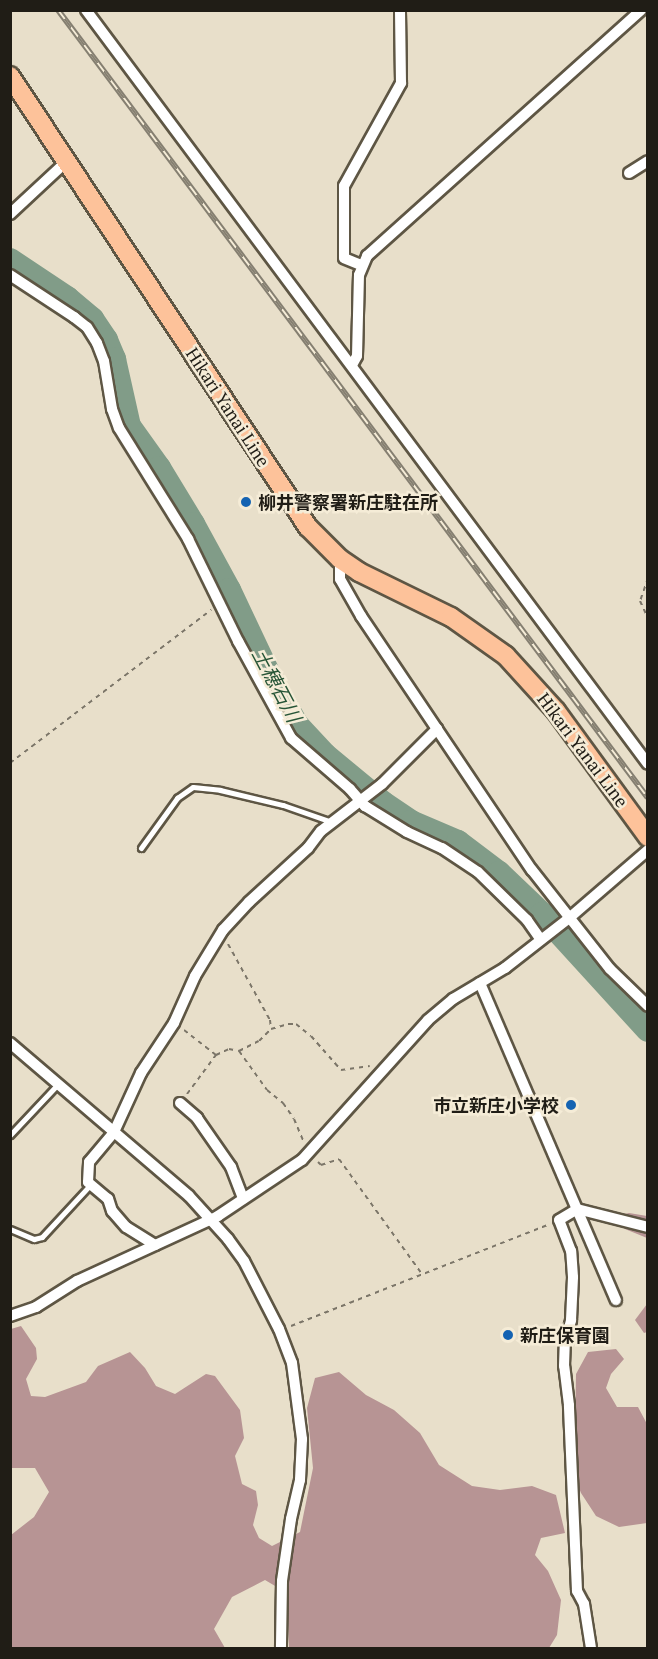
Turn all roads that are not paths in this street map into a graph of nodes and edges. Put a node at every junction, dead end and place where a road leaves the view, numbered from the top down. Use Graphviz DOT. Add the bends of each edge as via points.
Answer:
graph roads {
  1 [pos="86,10"];
  2 [pos="400,10"];
  3 [pos="641,10"];
  4 [pos="10,76"];
  5 [pos="67,160"];
  6 [pos="648,161"];
  7 [pos="629,173"];
  8 [pos="10,214"];
  9 [pos="361,265"];
  10 [pos="10,275"];
  11 [pos="352,365"];
  12 [pos="340,559"];
  13 [pos="437,729"];
  14 [pos="648,764"];
  15 [pos="362,800"];
  16 [pos="332,822"];
  17 [pos="648,837"];
  18 [pos="141,848"];
  19 [pos="648,850"];
  20 [pos="566,920"];
  21 [pos="545,937"];
  22 [pos="480,983"];
  23 [pos="648,1006"];
  24 [pos="10,1043"];
  25 [pos="58,1084"];
  26 [pos="180,1103"];
  27 [pos="114,1132"];
  28 [pos="10,1135"];
  29 [pos="91,1184"];
  30 [pos="243,1199"];
  31 [pos="577,1209"];
  32 [pos="211,1219"];
  33 [pos="648,1227"];
  34 [pos="10,1229"];
  35 [pos="155,1245"];
  36 [pos="616,1300"];
  37 [pos="10,1316"];
  38 [pos="281,1648"];
  39 [pos="591,1648"];
  1 -- 11 [label="street"];
  2 -- 9 [label="street" via="401,83 344,186 344,258"];
  3 -- 9 [label="street"];
  4 -- 5 [label="main road, Hikari Yanai Line"];
  5 -- 8 [label="street"];
  5 -- 12 [label="main road, Hikari Yanai Line" via="287,498 315,535"];
  6 -- 7 [label="street"];
  9 -- 11 [label="street" via="357,356"];
  10 -- 15 [label="street" via="87,327 104,361 119,428 188,539 282,726 308,756"];
  11 -- 14 [label="street"];
  12 -- 13 [label="street" via="340,579 361,616"];
  12 -- 17 [label="main road, Hikari Yanai Line" via="451,617 506,656 556,711"];
  13 -- 15 [label="street"];
  13 -- 20 [label="street"];
  15 -- 16 [label="street"];
  15 -- 21 [label="street" via="407,832 442,848 478,872"];
  16 -- 18 [label="lane" via="283,805 193,787 177,798"];
  16 -- 27 [label="street" via="220,935 195,976 174,1023 141,1073"];
  19 -- 20 [label="street"];
  20 -- 21 [label="street"];
  20 -- 23 [label="street"];
  21 -- 22 [label="street"];
  22 -- 30 [label="street" via="428,1020 309,1153"];
  22 -- 31 [label="street"];
  24 -- 25 [label="street"];
  25 -- 27 [label="street"];
  25 -- 28 [label="lane"];
  26 -- 30 [label="street" via="197,1118 231,1167"];
  27 -- 29 [label="street" via="89,1162"];
  27 -- 32 [label="street"];
  29 -- 34 [label="lane" via="42,1237 34,1239"];
  29 -- 35 [label="street" via="108,1198 112,1211 126,1227"];
  30 -- 32 [label="street"];
  31 -- 33 [label="street"];
  31 -- 36 [label="street"];
  31 -- 39 [label="street" via="559,1220 571,1251 573,1277 564,1366 577,1591 584,1604"];
  32 -- 35 [label="street"];
  32 -- 38 [label="street" via="243,1261 279,1329 292,1363 302,1439 300,1480 282,1581"];
  35 -- 37 [label="street" via="77,1281 36,1307"];
}
